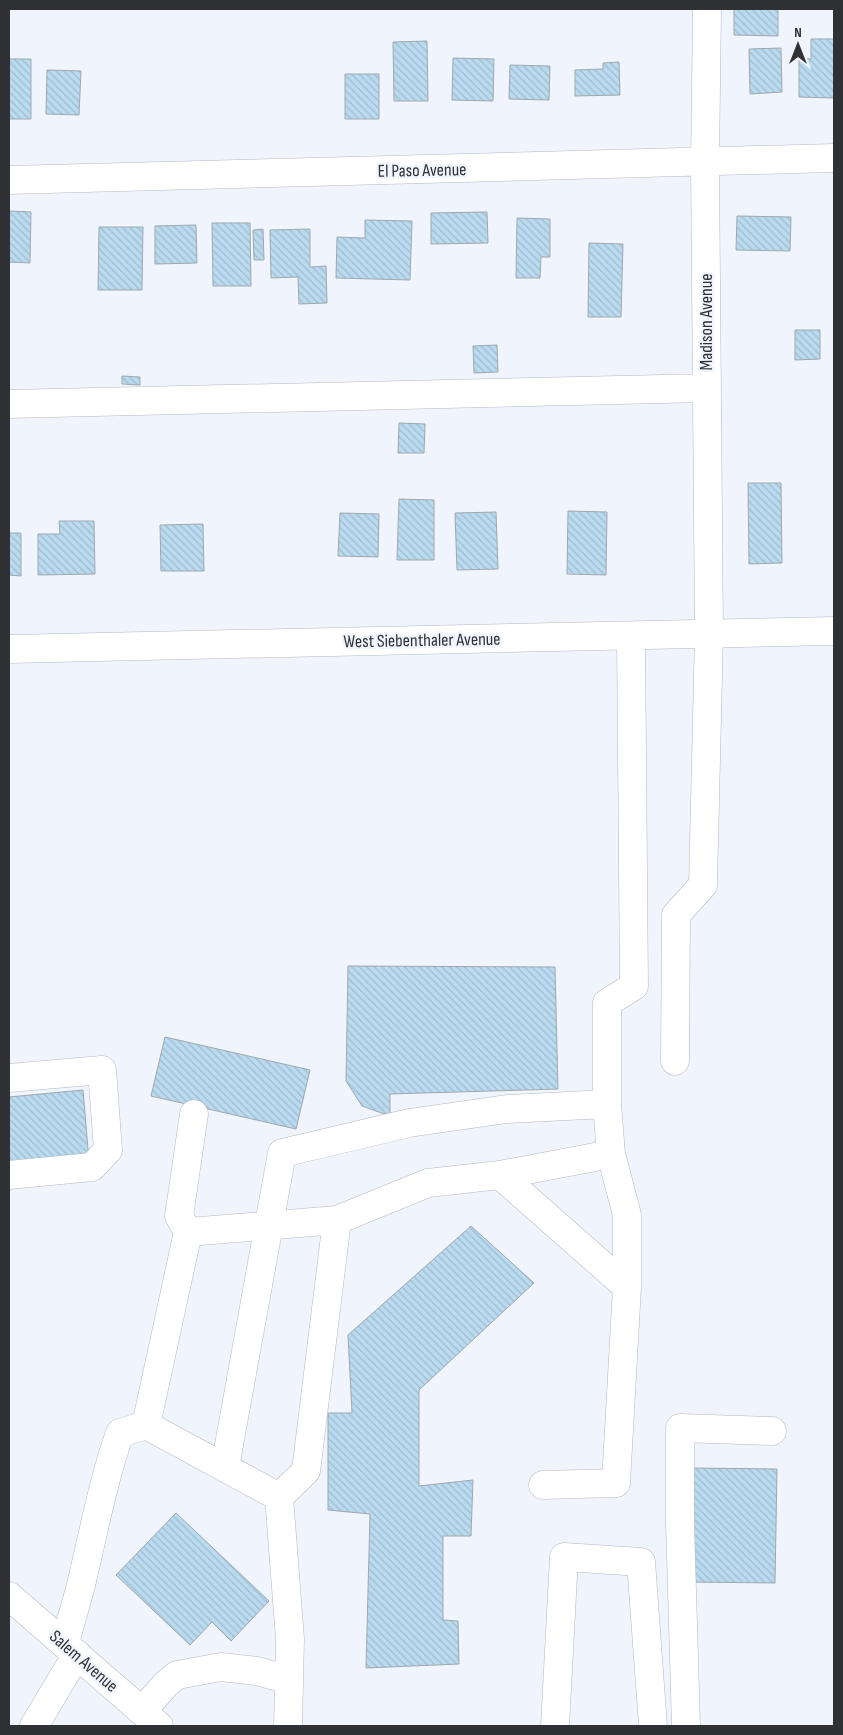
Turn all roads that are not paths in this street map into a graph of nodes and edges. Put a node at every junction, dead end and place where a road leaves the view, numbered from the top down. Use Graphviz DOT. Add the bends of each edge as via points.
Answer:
graph roads {
  1 [pos="707,9"];
  2 [pos="834,158"];
  3 [pos="705,163"];
  4 [pos="9,180"];
  5 [pos="707,388"];
  6 [pos="9,404"];
  7 [pos="834,631"];
  8 [pos="709,634"];
  9 [pos="631,636"];
  10 [pos="9,649"];
  11 [pos="674,1061"];
  12 [pos="9,1078"];
  13 [pos="608,1104"];
  14 [pos="194,1114"];
  15 [pos="611,1154"];
  16 [pos="500,1174"];
  17 [pos="9,1175"];
  18 [pos="337,1220"];
  19 [pos="269,1225"];
  20 [pos="188,1232"];
  21 [pos="627,1287"];
  22 [pos="146,1425"];
  23 [pos="772,1431"];
  24 [pos="225,1467"];
  25 [pos="543,1485"];
  26 [pos="279,1496"];
  27 [pos="9,1596"];
  28 [pos="71,1648"];
  29 [pos="290,1680"];
  30 [pos="151,1719"];
  31 [pos="34,1726"];
  32 [pos="288,1726"];
  33 [pos="555,1726"];
  34 [pos="652,1726"];
  35 [pos="686,1726"];
  1 -- 3 [label="street, Madison Avenue"];
  2 -- 3 [label="street, El Paso Avenue"];
  3 -- 4 [label="street, El Paso Avenue"];
  3 -- 5 [label="street, Madison Avenue"];
  5 -- 6 [label="street"];
  5 -- 8 [label="street, Madison Avenue"];
  7 -- 8 [label="street, West Siebenthaler Avenue"];
  8 -- 9 [label="street, West Siebenthaler Avenue"];
  8 -- 11 [label="street, Madison Avenue" via="703,885 676,915"];
  9 -- 10 [label="street, West Siebenthaler Avenue"];
  9 -- 13 [label="street" via="634,986 607,1003"];
  12 -- 17 [label="street" via="102,1070 108,1150 92,1167"];
  13 -- 15 [label="street"];
  13 -- 19 [label="street" via="507,1109 418,1122 282,1153"];
  14 -- 20 [label="street" via="179,1216"];
  15 -- 16 [label="street"];
  15 -- 21 [label="street" via="627,1215"];
  16 -- 18 [label="street" via="428,1183"];
  16 -- 21 [label="street"];
  18 -- 19 [label="street"];
  18 -- 26 [label="street" via="306,1471"];
  19 -- 20 [label="street"];
  19 -- 24 [label="street"];
  20 -- 22 [label="street"];
  21 -- 25 [label="street" via="616,1483"];
  22 -- 24 [label="street"];
  22 -- 28 [label="street" via="120,1433 84,1574"];
  23 -- 35 [label="street" via="680,1428"];
  24 -- 26 [label="street"];
  26 -- 29 [label="street"];
  27 -- 28 [label="street, Salem Avenue"];
  28 -- 30 [label="street, Salem Avenue"];
  28 -- 31 [label="street"];
  29 -- 30 [label="street" via="221,1666 177,1675 166,1684"];
  29 -- 32 [label="street"];
  33 -- 34 [label="street" via="564,1557 641,1562"];
}
